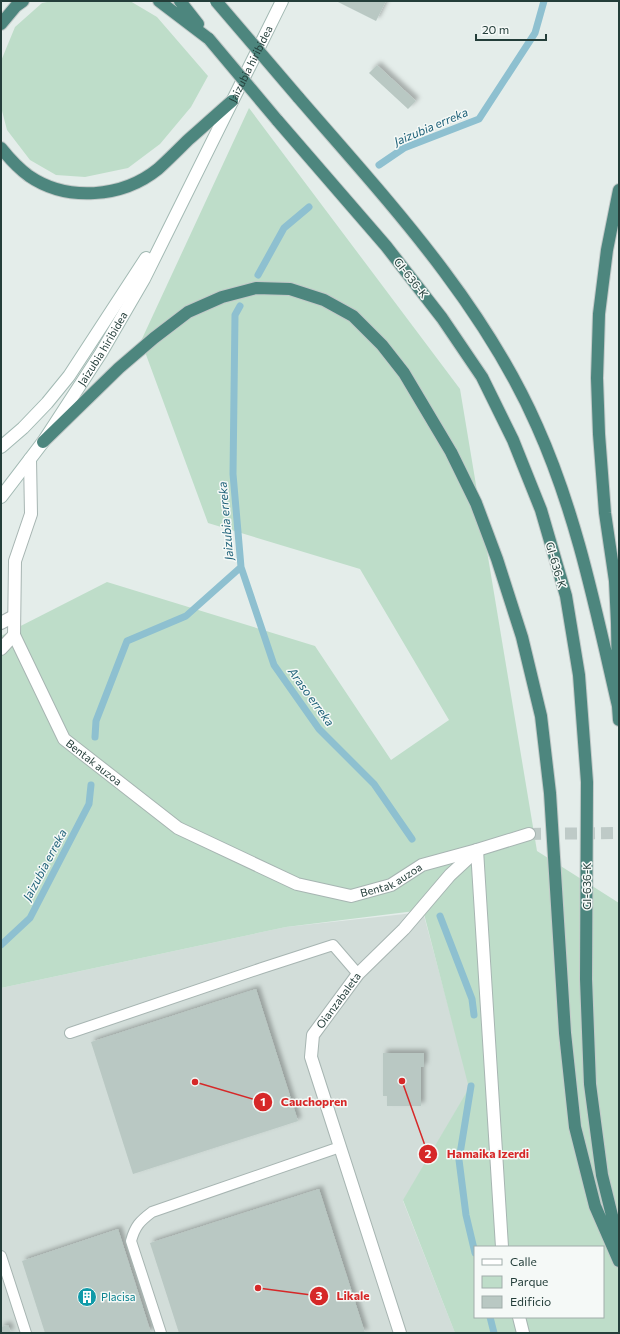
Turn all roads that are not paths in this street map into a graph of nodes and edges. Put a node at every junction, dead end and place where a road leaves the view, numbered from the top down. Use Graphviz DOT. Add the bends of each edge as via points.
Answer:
graph roads {
  1 [pos="23,1"];
  2 [pos="159,1"];
  3 [pos="180,1"];
  4 [pos="216,1"];
  5 [pos="282,1"];
  6 [pos="1,24"];
  7 [pos="209,39"];
  8 [pos="232,102"];
  9 [pos="1,148"];
  10 [pos="619,190"];
  11 [pos="187,191"];
  12 [pos="43,442"];
  13 [pos="1,447"];
  14 [pos="30,459"];
  15 [pos="1,497"];
  16 [pos="14,616"];
  17 [pos="1,623"];
  18 [pos="14,635"];
  19 [pos="1,649"];
  20 [pos="618,706"];
  21 [pos="619,720"];
  22 [pos="529,834"];
  23 [pos="477,850"];
  24 [pos="358,974"];
  25 [pos="70,1033"];
  26 [pos="340,1147"];
  27 [pos="619,1244"];
  28 [pos="502,1246"];
  29 [pos="1,1256"];
  30 [pos="619,1261"];
  31 [pos="519,1318"];
  32 [pos="26,1333"];
  33 [pos="161,1333"];
  34 [pos="400,1333"];
  35 [pos="523,1333"];
  1 -- 6 [label="highway"];
  2 -- 7 [label="highway"];
  3 -- 7 [label="highway, GI-636-K"];
  4 -- 20 [label="highway, bridge" via="409,226 464,298 504,360 537,425 564,494 591,587"];
  5 -- 8 [label="street, Jaizubia hiribidea"];
  7 -- 27 [label="highway, GI-636-K, bridge" via="386,246 442,318 482,377 513,440 541,510 566,596 580,675 587,782 586,979 590,1084 602,1175"];
  8 -- 9 [label="highway" via="157,170 135,183 104,193 85,194 47,185 14,164"];
  8 -- 11 [label="street, Jaizubia hiribidea"];
  10 -- 20 [label="highway" via="606,250 599,314 597,378 605,513 615,581"];
  11 -- 12 [label="street, Jaizubia hiribidea" via="144,279 101,353"];
  11 -- 13 [label="street, Jaizubia hiribidea" via="136,276 69,376 28,423"];
  12 -- 14 [label="street, Jaizubia hiribidea"];
  12 -- 30 [label="highway" via="119,368 188,312 222,296 256,288 290,289 324,300 353,316 382,345 404,374 451,452 476,503 522,637 541,716 550,793 564,1026 575,1127 595,1206"];
  14 -- 15 [label="street, Jaizubia hiribidea"];
  14 -- 16 [label="street, Bentak auzoa" via="31,514 15,561"];
  16 -- 17 [label="street"];
  16 -- 18 [label="street, Bentak auzoa"];
  18 -- 19 [label="street"];
  18 -- 23 [label="street, Bentak auzoa" via="64,739 178,828 297,884 351,896 390,885 422,865"];
  20 -- 21 [label="highway"];
  22 -- 23 [label="street, Oianzabaleta"];
  23 -- 24 [label="street, Oianzabaleta" via="450,875 404,929"];
  23 -- 28 [label="street"];
  24 -- 25 [label="lane" via="333,945"];
  24 -- 26 [label="street, Oianzabaleta" via="313,1035 311,1057"];
  26 -- 33 [label="lane" via="152,1212 139,1222 131,1241"];
  26 -- 34 [label="street, Oianzabaleta"];
  29 -- 32 [label="lane"];
  31 -- 35 [label="street"];
}
